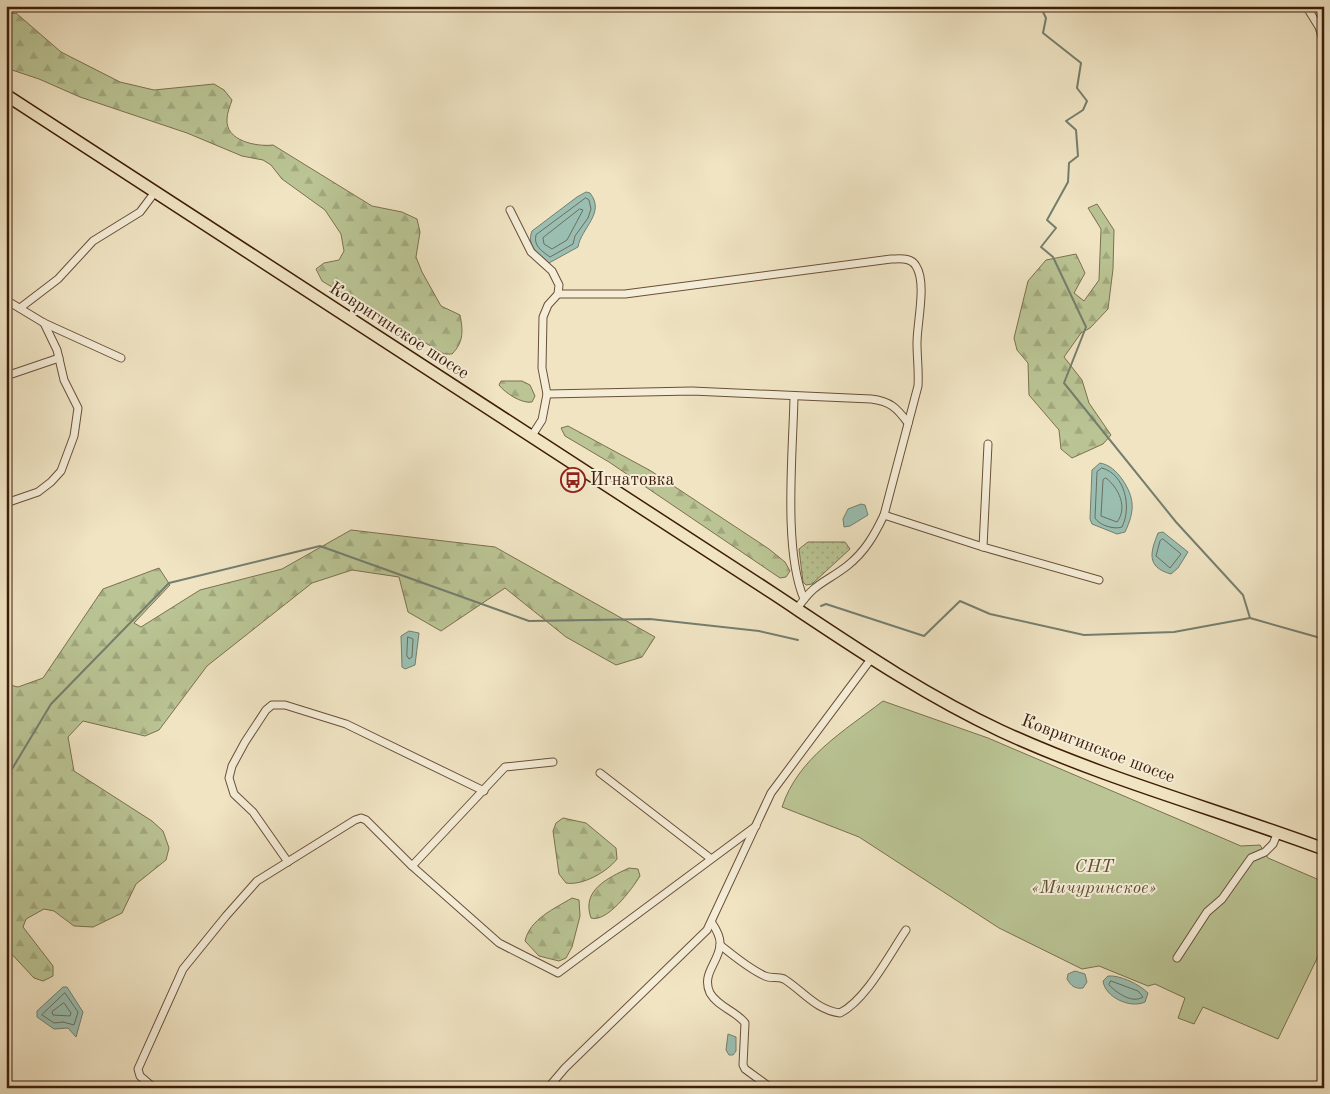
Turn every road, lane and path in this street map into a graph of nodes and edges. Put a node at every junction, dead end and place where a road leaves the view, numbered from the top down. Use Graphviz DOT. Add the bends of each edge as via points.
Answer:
graph roads {
  1 [pos="1306,6"];
  2 [pos="1324,42"];
  3 [pos="6,95"];
  4 [pos="155,192"];
  5 [pos="510,210"];
  6 [pos="558,294"];
  7 [pos="6,300"];
  8 [pos="20,308"];
  9 [pos="44,323"];
  10 [pos="59,358"];
  11 [pos="121,358"];
  12 [pos="6,376"];
  13 [pos="547,394"];
  14 [pos="794,397"];
  15 [pos="908,423"];
  16 [pos="531,438"];
  17 [pos="988,444"];
  18 [pos="6,503"];
  19 [pos="884,515"];
  20 [pos="983,547"];
  21 [pos="1099,580"];
  22 [pos="800,604"];
  23 [pos="871,659"];
  24 [pos="553,762"];
  25 [pos="600,773"];
  26 [pos="484,791"];
  27 [pos="756,826"];
  28 [pos="1278,832"];
  29 [pos="1324,849"];
  30 [pos="710,858"];
  31 [pos="288,862"];
  32 [pos="412,866"];
  33 [pos="712,923"];
  34 [pos="906,930"];
  35 [pos="720,945"];
  36 [pos="1177,958"];
  37 [pos="154,1088"];
  38 [pos="548,1088"];
  39 [pos="771,1088"];
  1 -- 2 [label="street"];
  3 -- 4 [label="main road, Ковригинское шоссе"];
  4 -- 8 [label="street" via="140,212 93,241 58,279"];
  4 -- 16 [label="main road, Ковригинское шоссе"];
  5 -- 6 [label="street" via="531,252 556,276"];
  6 -- 13 [label="street" via="542,317 542,368"];
  6 -- 15 [label="street" via="624,294 803,272 854,262 906,259 917,267 921,282 917,345 920,368"];
  7 -- 8 [label="street"];
  8 -- 9 [label="street"];
  9 -- 10 [label="street"];
  9 -- 11 [label="street"];
  10 -- 12 [label="street"];
  10 -- 18 [label="street" via="64,380 78,408 74,436 61,472 38,492"];
  13 -- 14 [label="street" via="692,391"];
  13 -- 16 [label="street" via="542,420"];
  14 -- 15 [label="street" via="884,400 893,404"];
  14 -- 22 [label="street" via="792,530"];
  15 -- 19 [label="street"];
  16 -- 22 [label="main road, Ковригинское шоссе" via="774,594"];
  17 -- 20 [label="street"];
  19 -- 20 [label="street"];
  19 -- 22 [label="street" via="858,557 821,581"];
  20 -- 21 [label="street"];
  22 -- 23 [label="main road, Ковригинское шоссе"];
  23 -- 27 [label="street" via="772,793"];
  23 -- 28 [label="main road, Ковригинское шоссе" via="938,700 1002,731 1128,781"];
  24 -- 26 [label="street" via="504,768"];
  25 -- 30 [label="street"];
  26 -- 31 [label="street" via="346,724 285,705 272,705 245,742 229,778 234,794 253,812"];
  26 -- 32 [label="street"];
  27 -- 30 [label="street"];
  27 -- 33 [label="street"];
  28 -- 29 [label="main road, Ковригинское шоссе"];
  28 -- 36 [label="street" via="1273,844 1251,858 1222,899 1207,912"];
  30 -- 32 [label="street" via="558,973 499,944"];
  31 -- 32 [label="street" via="362,818"];
  31 -- 37 [label="street" via="257,881 183,969 138,1069 140,1076"];
  33 -- 35 [label="street"];
  33 -- 38 [label="street" via="698,941"];
  34 -- 35 [label="street" via="861,997 840,1013 820,1007 784,979 767,977 753,970"];
  35 -- 39 [label="street" via="707,976 708,986 714,999 746,1023 743,1065"];
}
